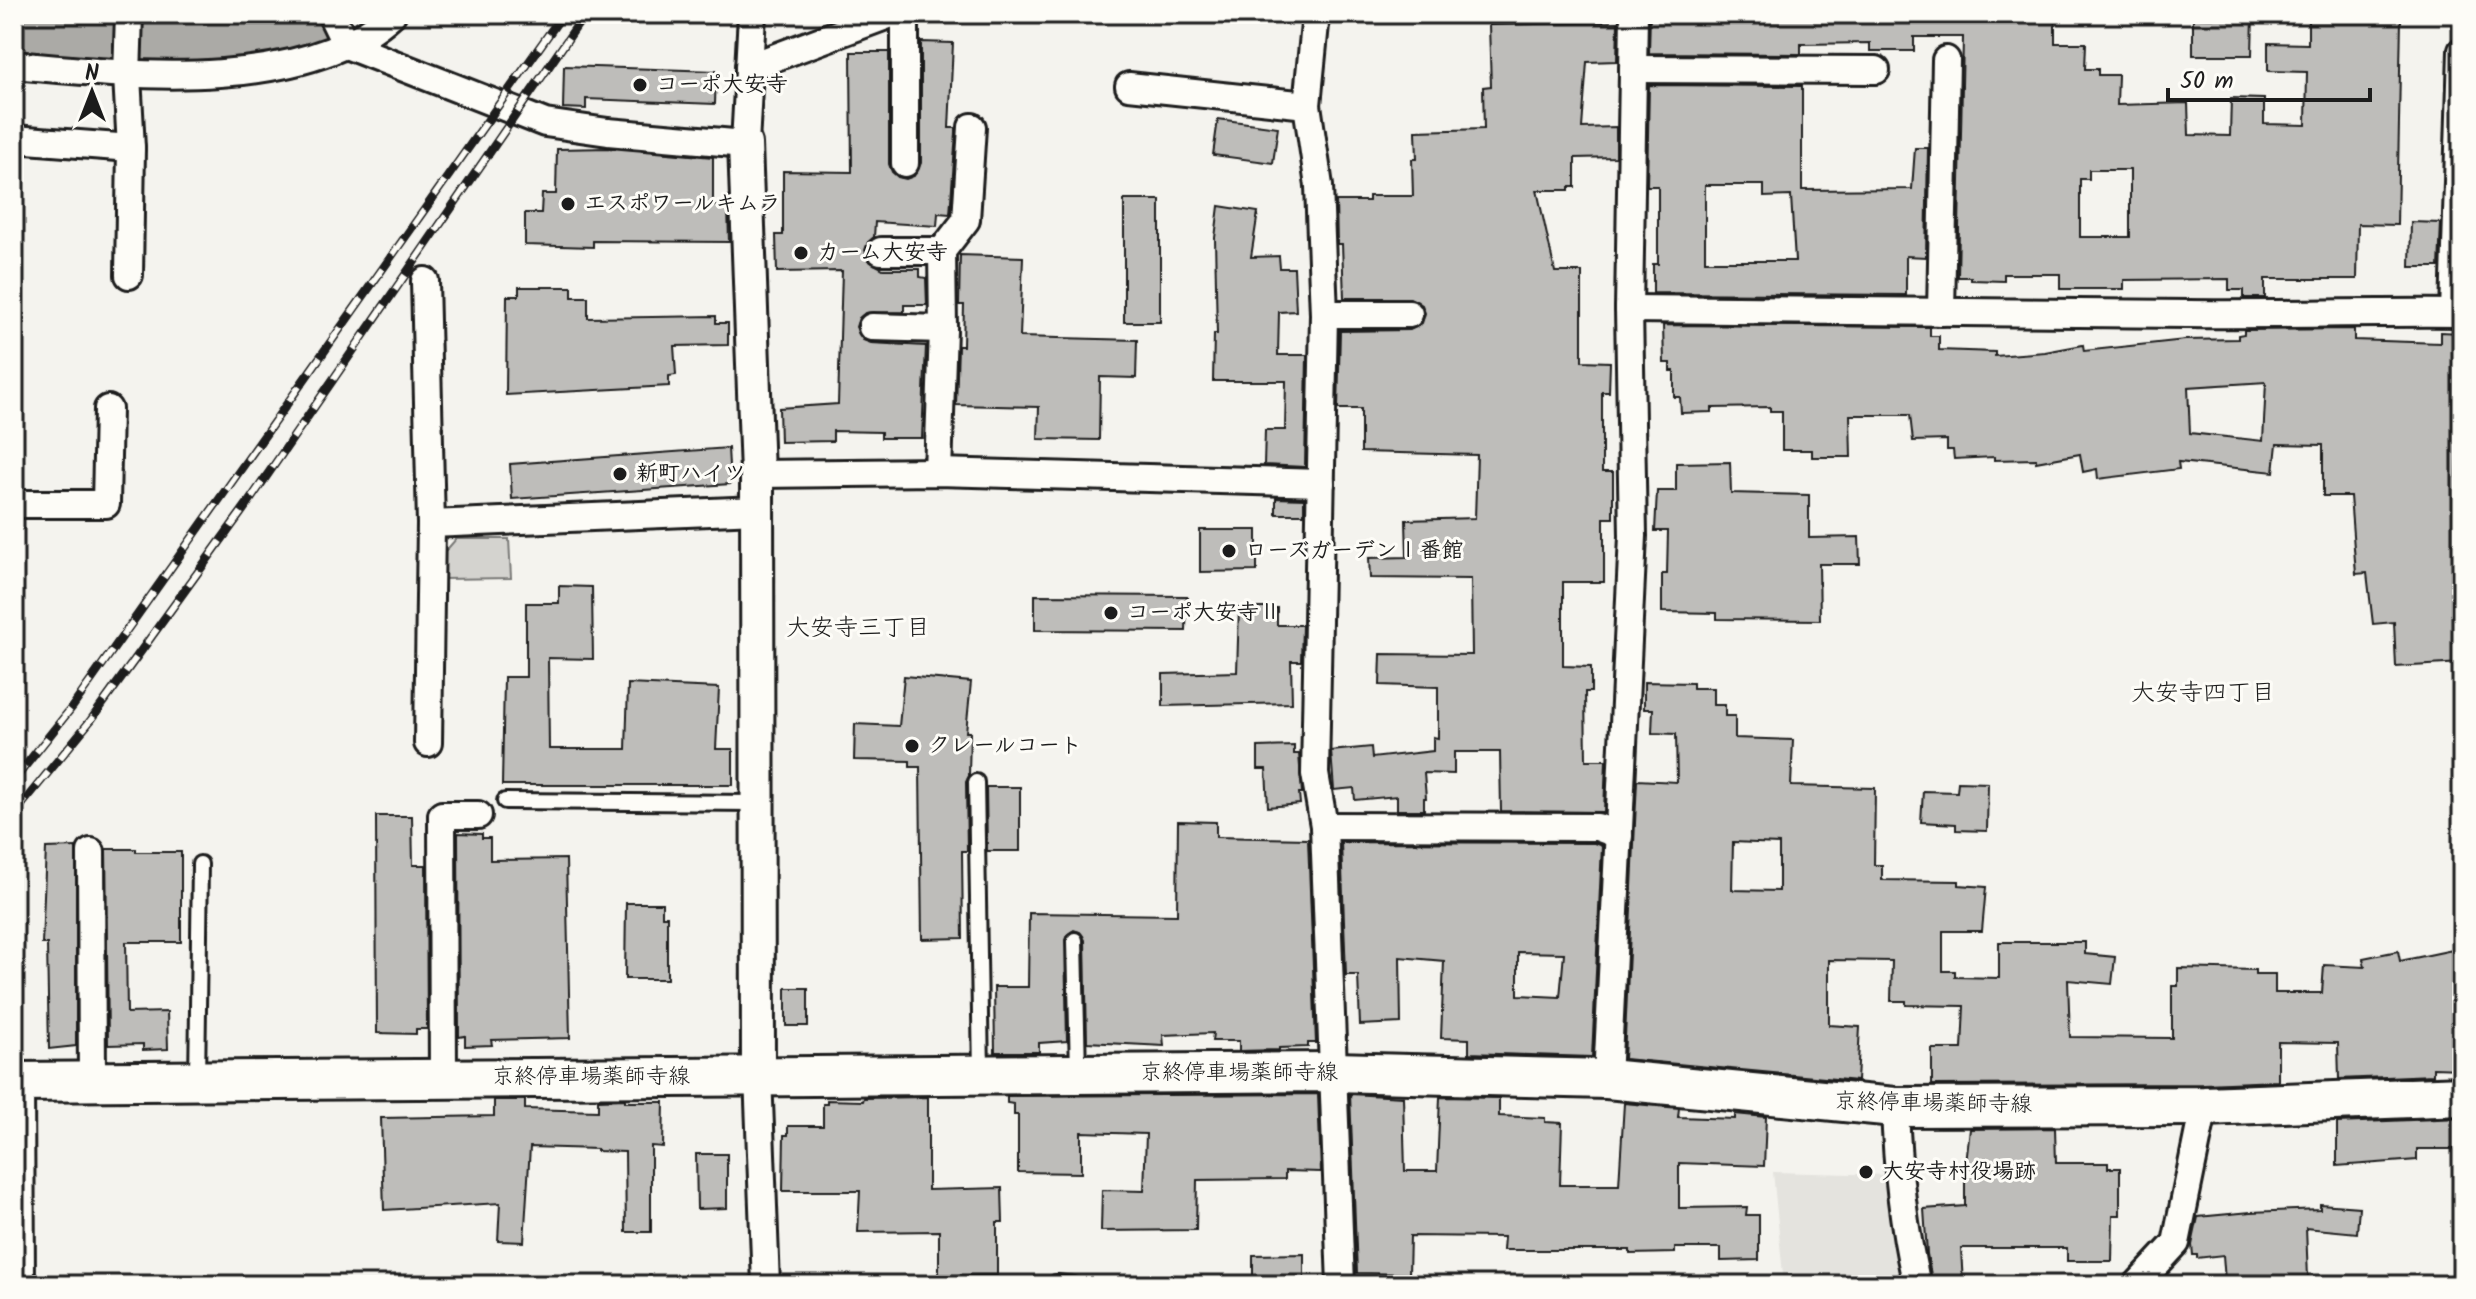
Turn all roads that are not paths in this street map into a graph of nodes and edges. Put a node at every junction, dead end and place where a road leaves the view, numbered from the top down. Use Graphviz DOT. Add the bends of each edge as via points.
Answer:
graph roads {
  1 [pos="331,14"];
  2 [pos="392,14"];
  3 [pos="752,14"];
  4 [pos="891,14"];
  5 [pos="905,14"];
  6 [pos="1316,14"];
  7 [pos="1634,14"];
  8 [pos="129,16"];
  9 [pos="344,42"];
  10 [pos="2462,51"];
  11 [pos="1946,60"];
  12 [pos="14,65"];
  13 [pos="749,67"];
  14 [pos="1633,69"];
  15 [pos="1876,70"];
  16 [pos="127,72"];
  17 [pos="1129,86"];
  18 [pos="1307,105"];
  19 [pos="972,127"];
  20 [pos="14,139"];
  21 [pos="745,144"];
  22 [pos="131,148"];
  23 [pos="905,163"];
  24 [pos="881,251"];
  25 [pos="942,251"];
  26 [pos="129,275"];
  27 [pos="425,281"];
  28 [pos="1629,309"];
  29 [pos="1941,312"];
  30 [pos="2458,313"];
  31 [pos="1324,314"];
  32 [pos="1409,314"];
  33 [pos="872,327"];
  34 [pos="943,329"];
  35 [pos="108,409"];
  36 [pos="938,472"];
  37 [pos="757,474"];
  38 [pos="1321,483"];
  39 [pos="14,504"];
  40 [pos="757,510"];
  41 [pos="431,524"];
  42 [pos="428,743"];
  43 [pos="976,782"];
  44 [pos="505,801"];
  45 [pos="757,803"];
  46 [pos="478,815"];
  47 [pos="1324,826"];
  48 [pos="1619,835"];
  49 [pos="91,852"];
  50 [pos="200,864"];
  51 [pos="1075,940"];
  52 [pos="1334,1072"];
  53 [pos="981,1073"];
  54 [pos="1078,1073"];
  55 [pos="758,1075"];
  56 [pos="443,1078"];
  57 [pos="1607,1079"];
  58 [pos="197,1080"];
  59 [pos="92,1081"];
  60 [pos="16,1082"];
  61 [pos="2462,1096"];
  62 [pos="2204,1106"];
  63 [pos="1895,1107"];
  64 [pos="1056,1283"];
  65 [pos="18,1285"];
  66 [pos="766,1285"];
  67 [pos="1074,1285"];
  68 [pos="1341,1285"];
  69 [pos="1917,1285"];
  70 [pos="2137,1285"];
  1 -- 9 [label="street"];
  2 -- 9 [label="street" via="374,31"];
  3 -- 13 [label="street"];
  4 -- 13 [label="street"];
  5 -- 23 [label="street"];
  6 -- 18 [label="street"];
  7 -- 14 [label="street"];
  8 -- 16 [label="street"];
  9 -- 16 [label="street" via="275,67"];
  9 -- 21 [label="street" via="545,123"];
  10 -- 30 [label="street"];
  11 -- 29 [label="street"];
  12 -- 16 [label="street"];
  13 -- 21 [label="street"];
  14 -- 15 [label="street"];
  14 -- 28 [label="street"];
  16 -- 22 [label="street"];
  17 -- 18 [label="street"];
  18 -- 31 [label="street" via="1319,186"];
  19 -- 25 [label="street" via="966,220"];
  20 -- 22 [label="street"];
  21 -- 37 [label="street"];
  22 -- 26 [label="street"];
  24 -- 25 [label="street"];
  25 -- 34 [label="street"];
  27 -- 41 [label="street"];
  28 -- 29 [label="street"];
  28 -- 48 [label="street" via="1633,536"];
  29 -- 30 [label="street"];
  31 -- 32 [label="street"];
  31 -- 38 [label="street"];
  33 -- 34 [label="street"];
  34 -- 36 [label="street"];
  35 -- 39 [label="street" via="106,504"];
  36 -- 37 [label="street"];
  36 -- 38 [label="street"];
  37 -- 40 [label="street"];
  38 -- 47 [label="street" via="1315,774"];
  40 -- 41 [label="street"];
  40 -- 45 [label="street"];
  41 -- 42 [label="street"];
  43 -- 53 [label="lane"];
  44 -- 45 [label="lane"];
  45 -- 55 [label="street"];
  46 -- 56 [label="street" via="442,815"];
  47 -- 48 [label="street" via="1597,827"];
  47 -- 52 [label="street"];
  48 -- 57 [label="street"];
  49 -- 59 [label="street"];
  50 -- 58 [label="lane"];
  51 -- 54 [label="lane"];
  52 -- 54 [label="main road, 京終停車場薬師寺線"];
  52 -- 57 [label="main road, 京終停車場薬師寺線"];
  52 -- 68 [label="street"];
  53 -- 54 [label="main road, 京終停車場薬師寺線"];
  53 -- 55 [label="main road, 京終停車場薬師寺線"];
  55 -- 56 [label="main road, 京終停車場薬師寺線"];
  55 -- 66 [label="street"];
  56 -- 58 [label="main road, 京終停車場薬師寺線"];
  57 -- 63 [label="main road, 京終停車場薬師寺線"];
  58 -- 59 [label="main road, 京終停車場薬師寺線"];
  59 -- 60 [label="main road, 京終停車場薬師寺線"];
  60 -- 65 [label="street"];
  61 -- 62 [label="main road, 京終停車場薬師寺線"];
  62 -- 63 [label="main road, 京終停車場薬師寺線"];
  62 -- 70 [label="street" via="2176,1243"];
  63 -- 69 [label="street" via="1903,1215"];
  64 -- 67 [label="lane"];
}
